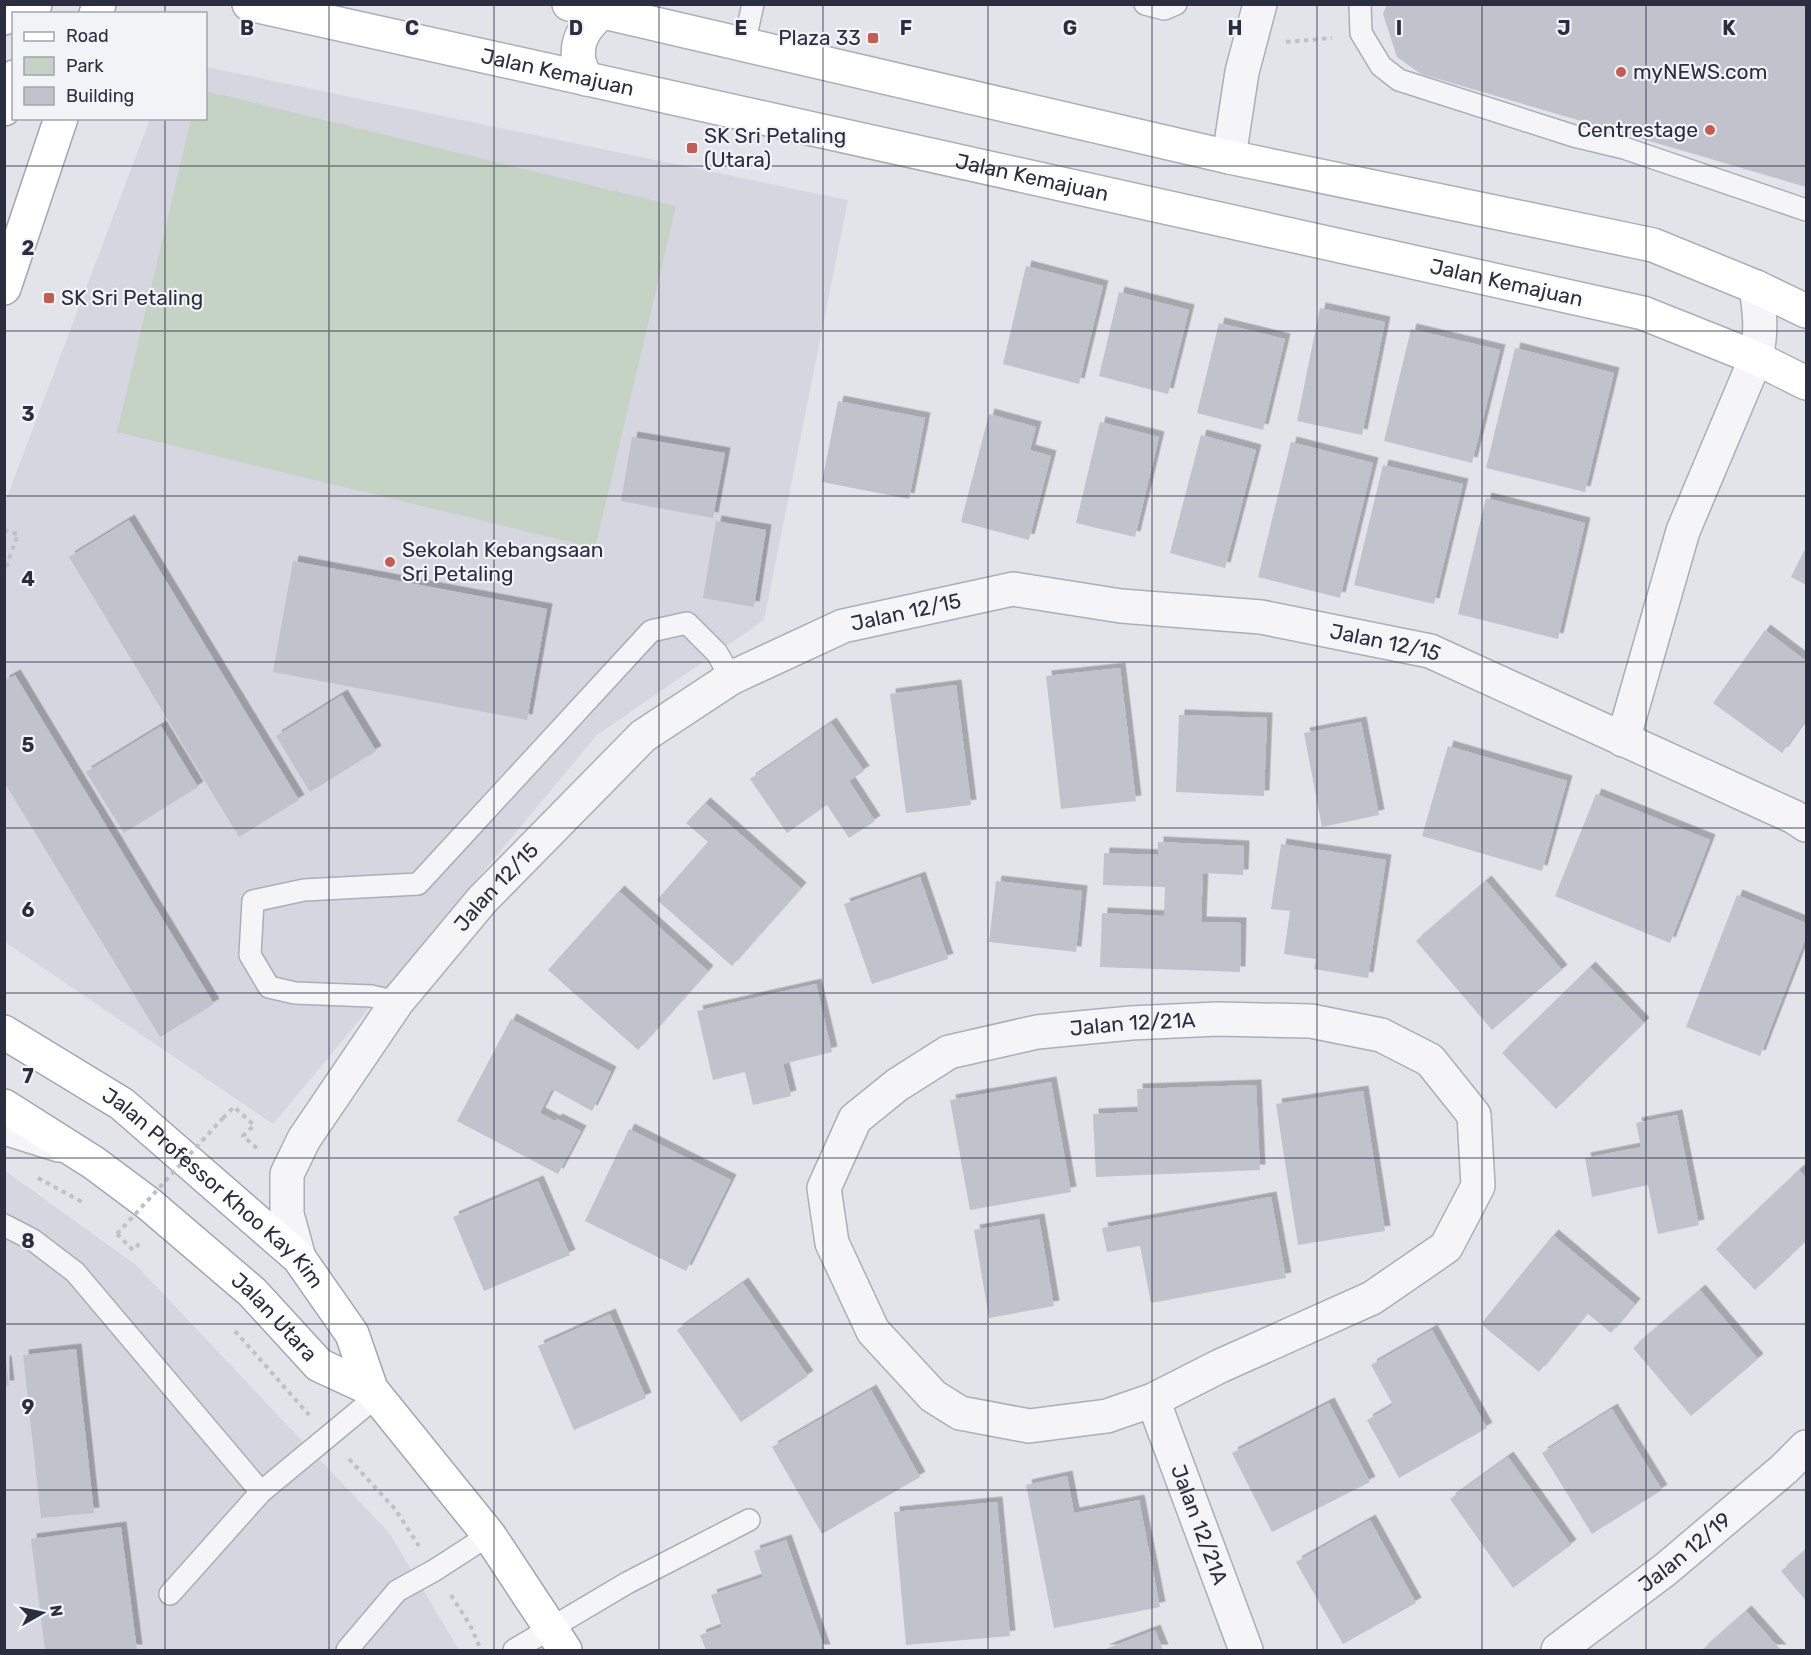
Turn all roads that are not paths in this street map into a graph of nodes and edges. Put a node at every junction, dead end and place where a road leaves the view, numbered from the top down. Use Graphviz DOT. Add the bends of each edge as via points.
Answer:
graph roads {
  1 [pos="8,4"];
  2 [pos="249,4"];
  3 [pos="569,4"];
  4 [pos="753,4"];
  5 [pos="1145,4"];
  6 [pos="1176,4"];
  7 [pos="1260,4"];
  8 [pos="1360,4"];
  9 [pos="602,12"];
  10 [pos="656,15"];
  11 [pos="4,18"];
  12 [pos="744,45"];
  13 [pos="586,79"];
  14 [pos="12,83"];
  15 [pos="4,109"];
  16 [pos="60,120"];
  17 [pos="1229,157"];
  18 [pos="1806,210"];
  19 [pos="4,288"];
  20 [pos="1756,288"];
  21 [pos="1806,311"];
  22 [pos="1756,358"];
  23 [pos="1806,383"];
  24 [pos="731,678"];
  25 [pos="1623,740"];
  26 [pos="1806,825"];
  27 [pos="397,1002"];
  28 [pos="4,1032"];
  29 [pos="4,1106"];
  30 [pos="4,1134"];
  31 [pos="94,1163"];
  32 [pos="4,1225"];
  33 [pos="299,1258"];
  34 [pos="374,1393"];
  35 [pos="1153,1400"];
  36 [pos="1806,1447"];
  37 [pos="261,1492"];
  38 [pos="749,1520"];
  39 [pos="489,1535"];
  40 [pos="170,1594"];
  41 [pos="558,1639"];
  42 [pos="347,1650"];
  43 [pos="514,1650"];
  44 [pos="1246,1650"];
  45 [pos="1558,1650"];
  1 -- 11 [label="main road"];
  2 -- 13 [label="main road, Jalan Kemajuan"];
  3 -- 9 [label="main road"];
  4 -- 12 [label="lane"];
  5 -- 6 [label="lane" via="1164,9"];
  7 -- 17 [label="street" via="1242,72"];
  8 -- 18 [label="lane" via="1361,33 1381,66 1399,80 1624,148"];
  9 -- 10 [label="main road"];
  9 -- 13 [label="main road" via="588,24 580,42 579,61"];
  10 -- 12 [label="main road"];
  12 -- 17 [label="main road"];
  13 -- 22 [label="main road, Jalan Kemajuan" via="1643,313"];
  14 -- 15 [label="main road"];
  16 -- 19 [label="main road"];
  17 -- 20 [label="main road" via="1653,245"];
  20 -- 21 [label="main road"];
  20 -- 22 [label="street" via="1761,319"];
  22 -- 23 [label="main road, Jalan Kemajuan"];
  22 -- 25 [label="street" via="1683,531"];
  24 -- 25 [label="street, Jalan 12/15" via="843,626 1013,589 1121,606 1261,617 1430,651"];
  24 -- 27 [label="street, Jalan 12/15" via="643,736 482,900"];
  24 -- 27 [label="lane" via="717,653 687,623 651,631 418,884 304,890 253,901 250,955 269,987"];
  25 -- 26 [label="street, Jalan 12/15"];
  27 -- 33 [label="street, Jalan 12/15" via="304,1139 287,1174 287,1214"];
  28 -- 33 [label="main road, Jalan Professor Khoo Kay Kim" via="122,1104"];
  29 -- 31 [label="main road, Jalan Utara"];
  30 -- 31 [label="lane"];
  31 -- 34 [label="main road, Jalan Utara" via="149,1204 252,1293 319,1365"];
  32 -- 37 [label="lane" via="33,1240 75,1272"];
  33 -- 34 [label="main road, Jalan Professor Khoo Kay Kim" via="352,1334"];
  34 -- 37 [label="lane"];
  34 -- 39 [label="main road, Jalan Utara"];
  35 -- 35 [label="street, Jalan 12/21A" via="1107,1416 1029,1426 960,1413 933,1396 873,1331 832,1243 824,1188 855,1119 897,1085 949,1052 1037,1032 1217,1019 1311,1021 1382,1035 1430,1060 1474,1115 1478,1186 1446,1247 1372,1299"];
  35 -- 44 [label="street, Jalan 12/21A"];
  36 -- 45 [label="street, Jalan 12/19" via="1666,1569"];
  37 -- 40 [label="lane"];
  38 -- 41 [label="lane" via="627,1583"];
  39 -- 41 [label="main road, Jalan Utara"];
  39 -- 42 [label="lane" via="398,1591"];
  41 -- 43 [label="lane"];
}
